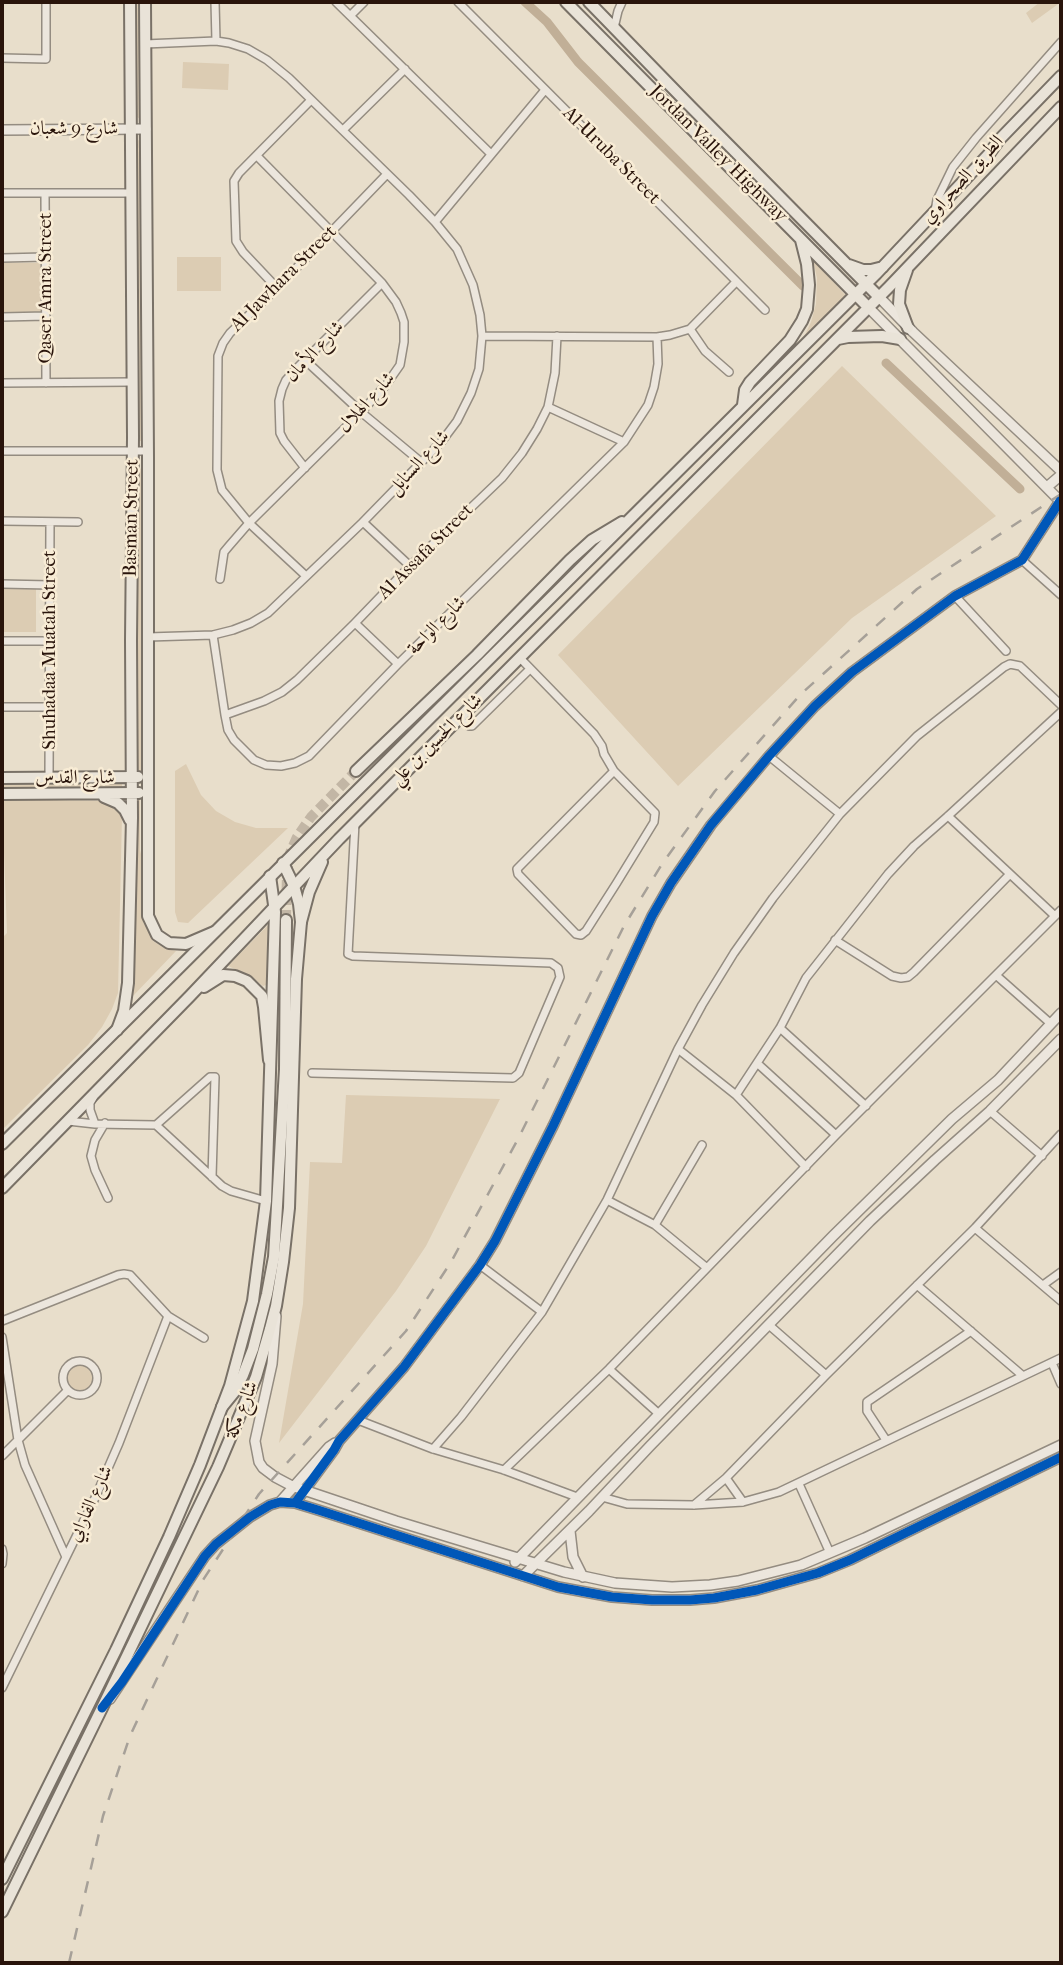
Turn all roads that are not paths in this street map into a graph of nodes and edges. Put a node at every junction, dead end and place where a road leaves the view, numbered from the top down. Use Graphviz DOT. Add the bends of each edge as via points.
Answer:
graph roads {
  1 [pos="46,2"];
  2 [pos="130,2"];
  3 [pos="145,2"];
  4 [pos="215,2"];
  5 [pos="336,2"];
  6 [pos="364,2"];
  7 [pos="458,2"];
  8 [pos="566,2"];
  9 [pos="590,2"];
  10 [pos="622,2"];
  11 [pos="351,15"];
  12 [pos="614,28"];
  13 [pos="216,41"];
  14 [pos="1061,43"];
  15 [pos="145,44"];
  16 [pos="2,58"];
  17 [pos="405,69"];
  18 [pos="1061,76"];
  19 [pos="545,90"];
  20 [pos="311,100"];
  21 [pos="1061,107"];
  22 [pos="146,129"];
  23 [pos="2,130"];
  24 [pos="132,130"];
  25 [pos="343,130"];
  26 [pos="491,155"];
  27 [pos="257,156"];
  28 [pos="387,174"];
  29 [pos="2,193"];
  30 [pos="45,193"];
  31 [pos="132,193"];
  32 [pos="935,212"];
  33 [pos="435,222"];
  34 [pos="332,232"];
  35 [pos="800,237"];
  36 [pos="46,257"];
  37 [pos="2,258"];
  38 [pos="844,262"];
  39 [pos="883,267"];
  40 [pos="908,267"];
  41 [pos="736,282"];
  42 [pos="382,283"];
  43 [pos="866,284"];
  44 [pos="277,288"];
  45 [pos="856,294"];
  46 [pos="879,297"];
  47 [pos="869,307"];
  48 [pos="765,310"];
  49 [pos="46,316"];
  50 [pos="2,317"];
  51 [pos="908,328"];
  52 [pos="690,329"];
  53 [pos="482,336"];
  54 [pos="557,336"];
  55 [pos="657,337"];
  56 [pos="900,339"];
  57 [pos="836,340"];
  58 [pos="305,360"];
  59 [pos="729,372"];
  60 [pos="132,382"];
  61 [pos="2,383"];
  62 [pos="46,383"];
  63 [pos="743,405"];
  64 [pos="548,407"];
  65 [pos="361,412"];
  66 [pos="624,442"];
  67 [pos="2,451"];
  68 [pos="133,451"];
  69 [pos="148,451"];
  70 [pos="421,462"];
  71 [pos="305,468"];
  72 [pos="1061,473"];
  73 [pos="1047,487"];
  74 [pos="1061,502"];
  75 [pos="634,516"];
  76 [pos="2,522"];
  77 [pos="50,522"];
  78 [pos="78,522"];
  79 [pos="363,522"];
  80 [pos="249,523"];
  81 [pos="1022,560"];
  82 [pos="410,566"];
  83 [pos="306,576"];
  84 [pos="220,579"];
  85 [pos="2,584"];
  86 [pos="50,584"];
  87 [pos="955,596"];
  88 [pos="1061,596"];
  89 [pos="355,623"];
  90 [pos="213,635"];
  91 [pos="148,636"];
  92 [pos="2,641"];
  93 [pos="49,641"];
  94 [pos="1006,650"];
  95 [pos="520,658"];
  96 [pos="398,664"];
  97 [pos="530,668"];
  98 [pos="482,696"];
  99 [pos="492,705"];
  100 [pos="1061,705"];
  101 [pos="2,707"];
  102 [pos="49,707"];
  103 [pos="1061,712"];
  104 [pos="225,715"];
  105 [pos="458,719"];
  106 [pos="769,756"];
  107 [pos="132,758"];
  108 [pos="356,771"];
  109 [pos="614,771"];
  110 [pos="132,777"];
  111 [pos="148,777"];
  112 [pos="2,778"];
  113 [pos="48,778"];
  114 [pos="110,778"];
  115 [pos="132,793"];
  116 [pos="147,793"];
  117 [pos="2,794"];
  118 [pos="95,794"];
  119 [pos="840,814"];
  120 [pos="948,816"];
  121 [pos="355,822"];
  122 [pos="132,824"];
  123 [pos="329,850"];
  124 [pos="283,863"];
  125 [pos="1010,874"];
  126 [pos="270,876"];
  127 [pos="294,886"];
  128 [pos="275,906"];
  129 [pos="1058,913"];
  130 [pos="286,920"];
  131 [pos="301,922"];
  132 [pos="217,931"];
  133 [pos="835,940"];
  134 [pos="997,976"];
  135 [pos="190,996"];
  136 [pos="1061,1013"];
  137 [pos="1050,1023"];
  138 [pos="780,1028"];
  139 [pos="116,1031"];
  140 [pos="1061,1039"];
  141 [pos="678,1049"];
  142 [pos="269,1060"];
  143 [pos="757,1063"];
  144 [pos="312,1073"];
  145 [pos="96,1091"];
  146 [pos="736,1096"];
  147 [pos="866,1106"];
  148 [pos="990,1111"];
  149 [pos="68,1121"];
  150 [pos="95,1124"];
  151 [pos="105,1124"];
  152 [pos="156,1125"];
  153 [pos="1061,1134"];
  154 [pos="836,1135"];
  155 [pos="2,1144"];
  156 [pos="702,1145"];
  157 [pos="1042,1156"];
  158 [pos="806,1167"];
  159 [pos="212,1177"];
  160 [pos="2,1188"];
  161 [pos="108,1198"];
  162 [pos="607,1200"];
  163 [pos="266,1201"];
  164 [pos="860,1211"];
  165 [pos="870,1221"];
  166 [pos="654,1225"];
  167 [pos="975,1228"];
  168 [pos="480,1265"];
  169 [pos="707,1268"];
  170 [pos="1061,1272"];
  171 [pos="917,1285"];
  172 [pos="1043,1285"];
  173 [pos="1061,1301"];
  174 [pos="276,1306"];
  175 [pos="542,1312"];
  176 [pos="168,1316"];
  177 [pos="2,1321"];
  178 [pos="769,1325"];
  179 [pos="971,1331"];
  180 [pos="2,1336"];
  181 [pos="204,1338"];
  182 [pos="1061,1358"];
  183 [pos="1052,1363"];
  184 [pos="610,1369"];
  185 [pos="826,1375"];
  186 [pos="1023,1376"];
  187 [pos="1061,1384"];
  188 [pos="68,1390"];
  189 [pos="222,1407"];
  190 [pos="659,1414"];
  191 [pos="358,1420"];
  192 [pos="18,1440"];
  193 [pos="886,1440"];
  194 [pos="339,1441"];
  195 [pos="1061,1445"];
  196 [pos="433,1449"];
  197 [pos="2,1456"];
  198 [pos="1061,1457"];
  199 [pos="504,1470"];
  200 [pos="726,1478"];
  201 [pos="799,1484"];
  202 [pos="292,1486"];
  203 [pos="303,1490"];
  204 [pos="577,1497"];
  205 [pos="602,1497"];
  206 [pos="280,1502"];
  207 [pos="743,1502"];
  208 [pos="295,1503"];
  209 [pos="694,1505"];
  210 [pos="570,1531"];
  211 [pos="2,1549"];
  212 [pos="830,1553"];
  213 [pos="65,1557"];
  214 [pos="518,1559"];
  215 [pos="2,1563"];
  216 [pos="537,1563"];
  217 [pos="509,1570"];
  218 [pos="523,1576"];
  219 [pos="583,1577"];
  220 [pos="3,1684"];
  221 [pos="102,1708"];
  222 [pos="2,1879"];
  223 [pos="2,1912"];
  1 -- 16 [label="street" via="46,59"];
  2 -- 24 [label="main road, Basman Street"];
  3 -- 15 [label="main road, Basman Street"];
  4 -- 13 [label="street"];
  5 -- 11 [label="street"];
  6 -- 11 [label="street"];
  7 -- 19 [label="street, Al-Uruba Street"];
  8 -- 35 [label="main road, Jordan Valley Highway"];
  9 -- 12 [label="main road, Jordan Valley Highway"];
  10 -- 12 [label="street"];
  11 -- 17 [label="street"];
  12 -- 38 [label="main road, Jordan Valley Highway"];
  13 -- 15 [label="street, شارع السنايل"];
  13 -- 20 [label="street, شارع السنايل" via="248,49 267,60"];
  14 -- 32 [label="street" via="953,167"];
  15 -- 22 [label="main road, Basman Street"];
  17 -- 25 [label="street"];
  17 -- 26 [label="street"];
  18 -- 32 [label="main road, الطريق الصحراوي"];
  19 -- 26 [label="street"];
  19 -- 41 [label="street, Al-Uruba Street"];
  20 -- 25 [label="street, شارع السنايل"];
  20 -- 27 [label="street"];
  21 -- 40 [label="main road, الطريق الصحراوي"];
  22 -- 24 [label="street, شارع 9 شعبان"];
  22 -- 69 [label="main road, Basman Street"];
  23 -- 24 [label="street, شارع 9 شعبان"];
  24 -- 31 [label="main road, Basman Street"];
  25 -- 28 [label="street, شارع السنايل"];
  26 -- 33 [label="street"];
  27 -- 34 [label="street, شارع الهلال"];
  27 -- 44 [label="street" via="234,181 236,241"];
  28 -- 33 [label="street, شارع السنايل"];
  28 -- 34 [label="street, Al Jawhara Street"];
  29 -- 30 [label="street"];
  30 -- 31 [label="street"];
  30 -- 36 [label="street, Qaser Amra Street"];
  31 -- 60 [label="main road, Basman Street"];
  32 -- 39 [label="main road, الطريق الصحراوي"];
  33 -- 53 [label="street, شارع السنايل" via="466,268 477,299"];
  34 -- 42 [label="street, شارع الهلال"];
  34 -- 44 [label="street, Al Jawhara Street"];
  35 -- 45 [label="main road, Jordan Valley Highway"];
  35 -- 63 [label="main road" via="808,273 807,309 790,340 750,382"];
  36 -- 37 [label="street"];
  36 -- 49 [label="street, Qaser Amra Street"];
  38 -- 39 [label="main road" via="863,270"];
  38 -- 43 [label="main road, Jordan Valley Highway"];
  39 -- 43 [label="main road, الطريق الصحراوي"];
  40 -- 46 [label="main road, الطريق الصحراوي"];
  40 -- 51 [label="main road" via="900,304"];
  41 -- 48 [label="street, Al-Uruba Street"];
  41 -- 52 [label="street"];
  42 -- 58 [label="street, شارع الأمان"];
  42 -- 65 [label="street, شارع الهلال" via="401,313 403,355 393,377"];
  43 -- 45 [label="main road, شارع الحسين بن علي"];
  43 -- 46 [label="main road, Jordan Valley Highway"];
  44 -- 80 [label="street, Al Jawhara Street" via="230,333 218,356 217,470 226,497"];
  45 -- 47 [label="main road, Jordan Valley Highway"];
  45 -- 63 [label="main road, شارع الحسين بن علي"];
  46 -- 47 [label="main road, شارع الحسين بن علي"];
  46 -- 51 [label="street"];
  47 -- 56 [label="street"];
  47 -- 57 [label="main road, شارع الحسين بن علي"];
  49 -- 50 [label="street"];
  49 -- 62 [label="street, Qaser Amra Street"];
  51 -- 72 [label="street"];
  52 -- 55 [label="street"];
  52 -- 59 [label="street" via="705,351"];
  53 -- 54 [label="street"];
  53 -- 70 [label="street, شارع السنايل" via="479,369 457,421"];
  54 -- 55 [label="street"];
  54 -- 64 [label="street, Al Assafa Street"];
  55 -- 66 [label="street, شارع الواحة" via="654,387"];
  56 -- 57 [label="main road"];
  56 -- 73 [label="street"];
  57 -- 95 [label="main road, شارع الحسين بن علي"];
  58 -- 65 [label="street"];
  58 -- 71 [label="street, شارع الأمان" via="282,389 279,422 284,442"];
  60 -- 62 [label="street"];
  60 -- 68 [label="main road, Basman Street"];
  61 -- 62 [label="street"];
  63 -- 75 [label="main road, شارع الحسين بن علي"];
  64 -- 66 [label="street"];
  64 -- 82 [label="street, Al Assafa Street" via="502,478"];
  65 -- 70 [label="street"];
  65 -- 71 [label="street, شارع الهلال"];
  66 -- 96 [label="street, شارع الواحة"];
  67 -- 68 [label="street"];
  68 -- 69 [label="street"];
  68 -- 107 [label="main road, Basman Street"];
  69 -- 91 [label="main road, Basman Street"];
  70 -- 79 [label="street, شارع السنايل"];
  71 -- 80 [label="street, شارع الهلال"];
  72 -- 73 [label="street"];
  73 -- 74 [label="street"];
  74 -- 81 [label="street"];
  75 -- 108 [label="main road" via="592,540 570,560"];
  75 -- 124 [label="main road, شارع الحسين بن علي"];
  76 -- 77 [label="street, Shuhadaa Muatah Street"];
  77 -- 78 [label="street, Shuhadaa Muatah Street"];
  77 -- 86 [label="street, Shuhadaa Muatah Street"];
  79 -- 82 [label="street"];
  79 -- 83 [label="street, شارع السنايل"];
  80 -- 83 [label="street, Al Jawhara Street"];
  80 -- 84 [label="street, شارع الهلال" via="224,552"];
  81 -- 87 [label="street"];
  81 -- 88 [label="street"];
  82 -- 89 [label="street, Al Assafa Street"];
  83 -- 90 [label="street, شارع السنايل" via="268,613"];
  85 -- 86 [label="street"];
  86 -- 93 [label="street, Shuhadaa Muatah Street"];
  87 -- 94 [label="street"];
  87 -- 106 [label="street" via="852,672"];
  89 -- 96 [label="street"];
  89 -- 104 [label="street, Al Assafa Street" via="282,692"];
  90 -- 91 [label="street, شارع السنايل"];
  90 -- 104 [label="street, شارع الواحة"];
  91 -- 111 [label="main road, Basman Street"];
  92 -- 93 [label="street"];
  93 -- 102 [label="street, Shuhadaa Muatah Street"];
  95 -- 97 [label="street"];
  95 -- 98 [label="main road, شارع الحسين بن علي"];
  96 -- 104 [label="street, شارع الواحة" via="309,756 295,763 266,765 254,760 233,740"];
  97 -- 99 [label="street"];
  97 -- 109 [label="street" via="600,741"];
  98 -- 99 [label="street"];
  98 -- 105 [label="main road, شارع الحسين بن علي"];
  99 -- 105 [label="street" via="471,726"];
  100 -- 119 [label="street" via="1020,666 1003,667 917,736"];
  101 -- 102 [label="street"];
  102 -- 113 [label="street, Shuhadaa Muatah Street"];
  103 -- 120 [label="street"];
  105 -- 121 [label="main road, شارع الحسين بن علي"];
  106 -- 119 [label="street"];
  106 -- 168 [label="street" via="711,825 652,916 553,1126"];
  107 -- 110 [label="main road, Basman Street"];
  107 -- 114 [label="main road"];
  109 -- 109 [label="street" via="653,810 654,822 586,931 576,934 517,869"];
  110 -- 111 [label="main road, شارع القدس"];
  110 -- 114 [label="main road, شارع القدس"];
  110 -- 115 [label="main road, Basman Street"];
  111 -- 116 [label="main road, Basman Street"];
  112 -- 113 [label="main road, شارع القدس"];
  113 -- 114 [label="main road, شارع القدس"];
  115 -- 116 [label="main road"];
  115 -- 118 [label="main road"];
  115 -- 122 [label="main road, Basman Street"];
  116 -- 132 [label="main road, Basman Street" via="148,916 153,930 164,941 178,945"];
  117 -- 118 [label="main road"];
  118 -- 122 [label="main road" via="118,803"];
  119 -- 141 [label="street" via="734,953"];
  120 -- 125 [label="street"];
  120 -- 133 [label="street" via="888,874"];
  121 -- 123 [label="main road, شارع الحسين بن علي"];
  121 -- 144 [label="street" via="348,954 551,963 560,977 513,1078"];
  122 -- 139 [label="main road, Basman Street" via="128,983"];
  123 -- 127 [label="main road, شارع الحسين بن علي"];
  123 -- 131 [label="main road"];
  124 -- 126 [label="main road, شارع الحسين بن علي"];
  124 -- 127 [label="main road, شارع مكة"];
  125 -- 129 [label="street"];
  125 -- 133 [label="street" via="908,976 892,976"];
  126 -- 128 [label="main road, شارع مكة"];
  126 -- 132 [label="main road, شارع الحسين بن علي"];
  127 -- 128 [label="main road, شارع الحسين بن علي"];
  127 -- 131 [label="main road, شارع مكة"];
  128 -- 135 [label="main road, شارع الحسين بن علي"];
  128 -- 142 [label="main road, شارع مكة"];
  129 -- 134 [label="street"];
  130 -- 189 [label="main road" via="285,1069 274,1257 253,1349 239,1383"];
  131 -- 174 [label="main road, شارع مكة" via="290,1199"];
  132 -- 139 [label="main road, شارع الحسين بن علي"];
  133 -- 138 [label="street" via="806,978"];
  134 -- 137 [label="street"];
  134 -- 147 [label="street"];
  135 -- 142 [label="main road" via="223,975 251,984 262,996"];
  135 -- 145 [label="main road, شارع الحسين بن علي"];
  136 -- 137 [label="street"];
  137 -- 164 [label="street" via="998,1080"];
  138 -- 143 [label="street"];
  138 -- 147 [label="street"];
  139 -- 155 [label="main road, شارع الحسين بن علي"];
  140 -- 148 [label="street"];
  141 -- 146 [label="street"];
  141 -- 162 [label="street"];
  142 -- 163 [label="main road, شارع مكة"];
  143 -- 146 [label="street"];
  143 -- 154 [label="street"];
  145 -- 149 [label="main road, شارع الحسين بن علي"];
  145 -- 150 [label="street" via="90,1103"];
  146 -- 158 [label="street"];
  147 -- 154 [label="street"];
  148 -- 157 [label="street"];
  148 -- 165 [label="street"];
  149 -- 150 [label="street"];
  149 -- 160 [label="main road, شارع الحسين بن علي"];
  150 -- 151 [label="street"];
  151 -- 152 [label="street"];
  151 -- 161 [label="street" via="91,1156"];
  152 -- 159 [label="street"];
  152 -- 159 [label="street" via="215,1077"];
  153 -- 157 [label="street"];
  154 -- 158 [label="street"];
  156 -- 166 [label="street"];
  157 -- 167 [label="street"];
  158 -- 169 [label="street"];
  159 -- 163 [label="street" via="231,1191"];
  162 -- 166 [label="street"];
  162 -- 175 [label="street"];
  163 -- 189 [label="main road, شارع مكة" via="253,1301"];
  164 -- 165 [label="street"];
  164 -- 190 [label="street"];
  165 -- 178 [label="street"];
  166 -- 169 [label="street"];
  167 -- 171 [label="street"];
  167 -- 172 [label="street"];
  168 -- 175 [label="street"];
  168 -- 191 [label="street"];
  169 -- 184 [label="street"];
  170 -- 172 [label="street"];
  171 -- 179 [label="street"];
  171 -- 185 [label="street"];
  172 -- 173 [label="street"];
  174 -- 202 [label="street" via="272,1364 256,1448 263,1468"];
  174 -- 221 [label="main road, شارع مكة" via="256,1377 218,1467"];
  175 -- 196 [label="street"];
  176 -- 177 [label="street" via="124,1274"];
  176 -- 181 [label="street"];
  176 -- 213 [label="street, شارع الفارابي" via="119,1443"];
  178 -- 185 [label="street"];
  178 -- 205 [label="street"];
  179 -- 186 [label="street"];
  179 -- 193 [label="street" via="867,1402 867,1411"];
  180 -- 192 [label="street"];
  182 -- 183 [label="street"];
  183 -- 186 [label="street"];
  183 -- 187 [label="street"];
  184 -- 190 [label="street"];
  184 -- 199 [label="street"];
  185 -- 200 [label="street"];
  186 -- 193 [label="street"];
  188 -- 188 [label="street" via="78,1395 89,1393 96,1384 94,1368 80,1361 69,1365 64,1374"];
  188 -- 192 [label="street"];
  189 -- 222 [label="main road, شارع مكة" via="169,1536"];
  190 -- 204 [label="street"];
  191 -- 194 [label="street"];
  191 -- 196 [label="street"];
  192 -- 197 [label="street"];
  192 -- 213 [label="street"];
  193 -- 201 [label="street"];
  194 -- 202 [label="street"];
  194 -- 203 [label="street"];
  195 -- 212 [label="street"];
  196 -- 199 [label="street"];
  198 -- 218 [label="street" via="833,1567 757,1590 690,1600 636,1599 572,1590"];
  199 -- 204 [label="street"];
  200 -- 207 [label="street"];
  200 -- 209 [label="street"];
  201 -- 207 [label="street"];
  201 -- 212 [label="street"];
  202 -- 203 [label="street"];
  202 -- 206 [label="street"];
  203 -- 208 [label="street"];
  203 -- 214 [label="street"];
  204 -- 214 [label="street"];
  205 -- 209 [label="street" via="626,1504"];
  205 -- 210 [label="street"];
  206 -- 208 [label="street"];
  206 -- 221 [label="street" via="225,1534 210,1550"];
  207 -- 209 [label="street"];
  208 -- 217 [label="street"];
  210 -- 216 [label="street"];
  210 -- 219 [label="street" via="573,1557"];
  211 -- 215 [label="street"];
  212 -- 219 [label="street" via="801,1565 710,1585 634,1586"];
  213 -- 220 [label="street, شارع الفارابي"];
  214 -- 216 [label="street"];
  214 -- 217 [label="street"];
  216 -- 218 [label="street"];
  216 -- 219 [label="street"];
  217 -- 218 [label="street"];
  221 -- 223 [label="main road, شارع مكة"];
}
